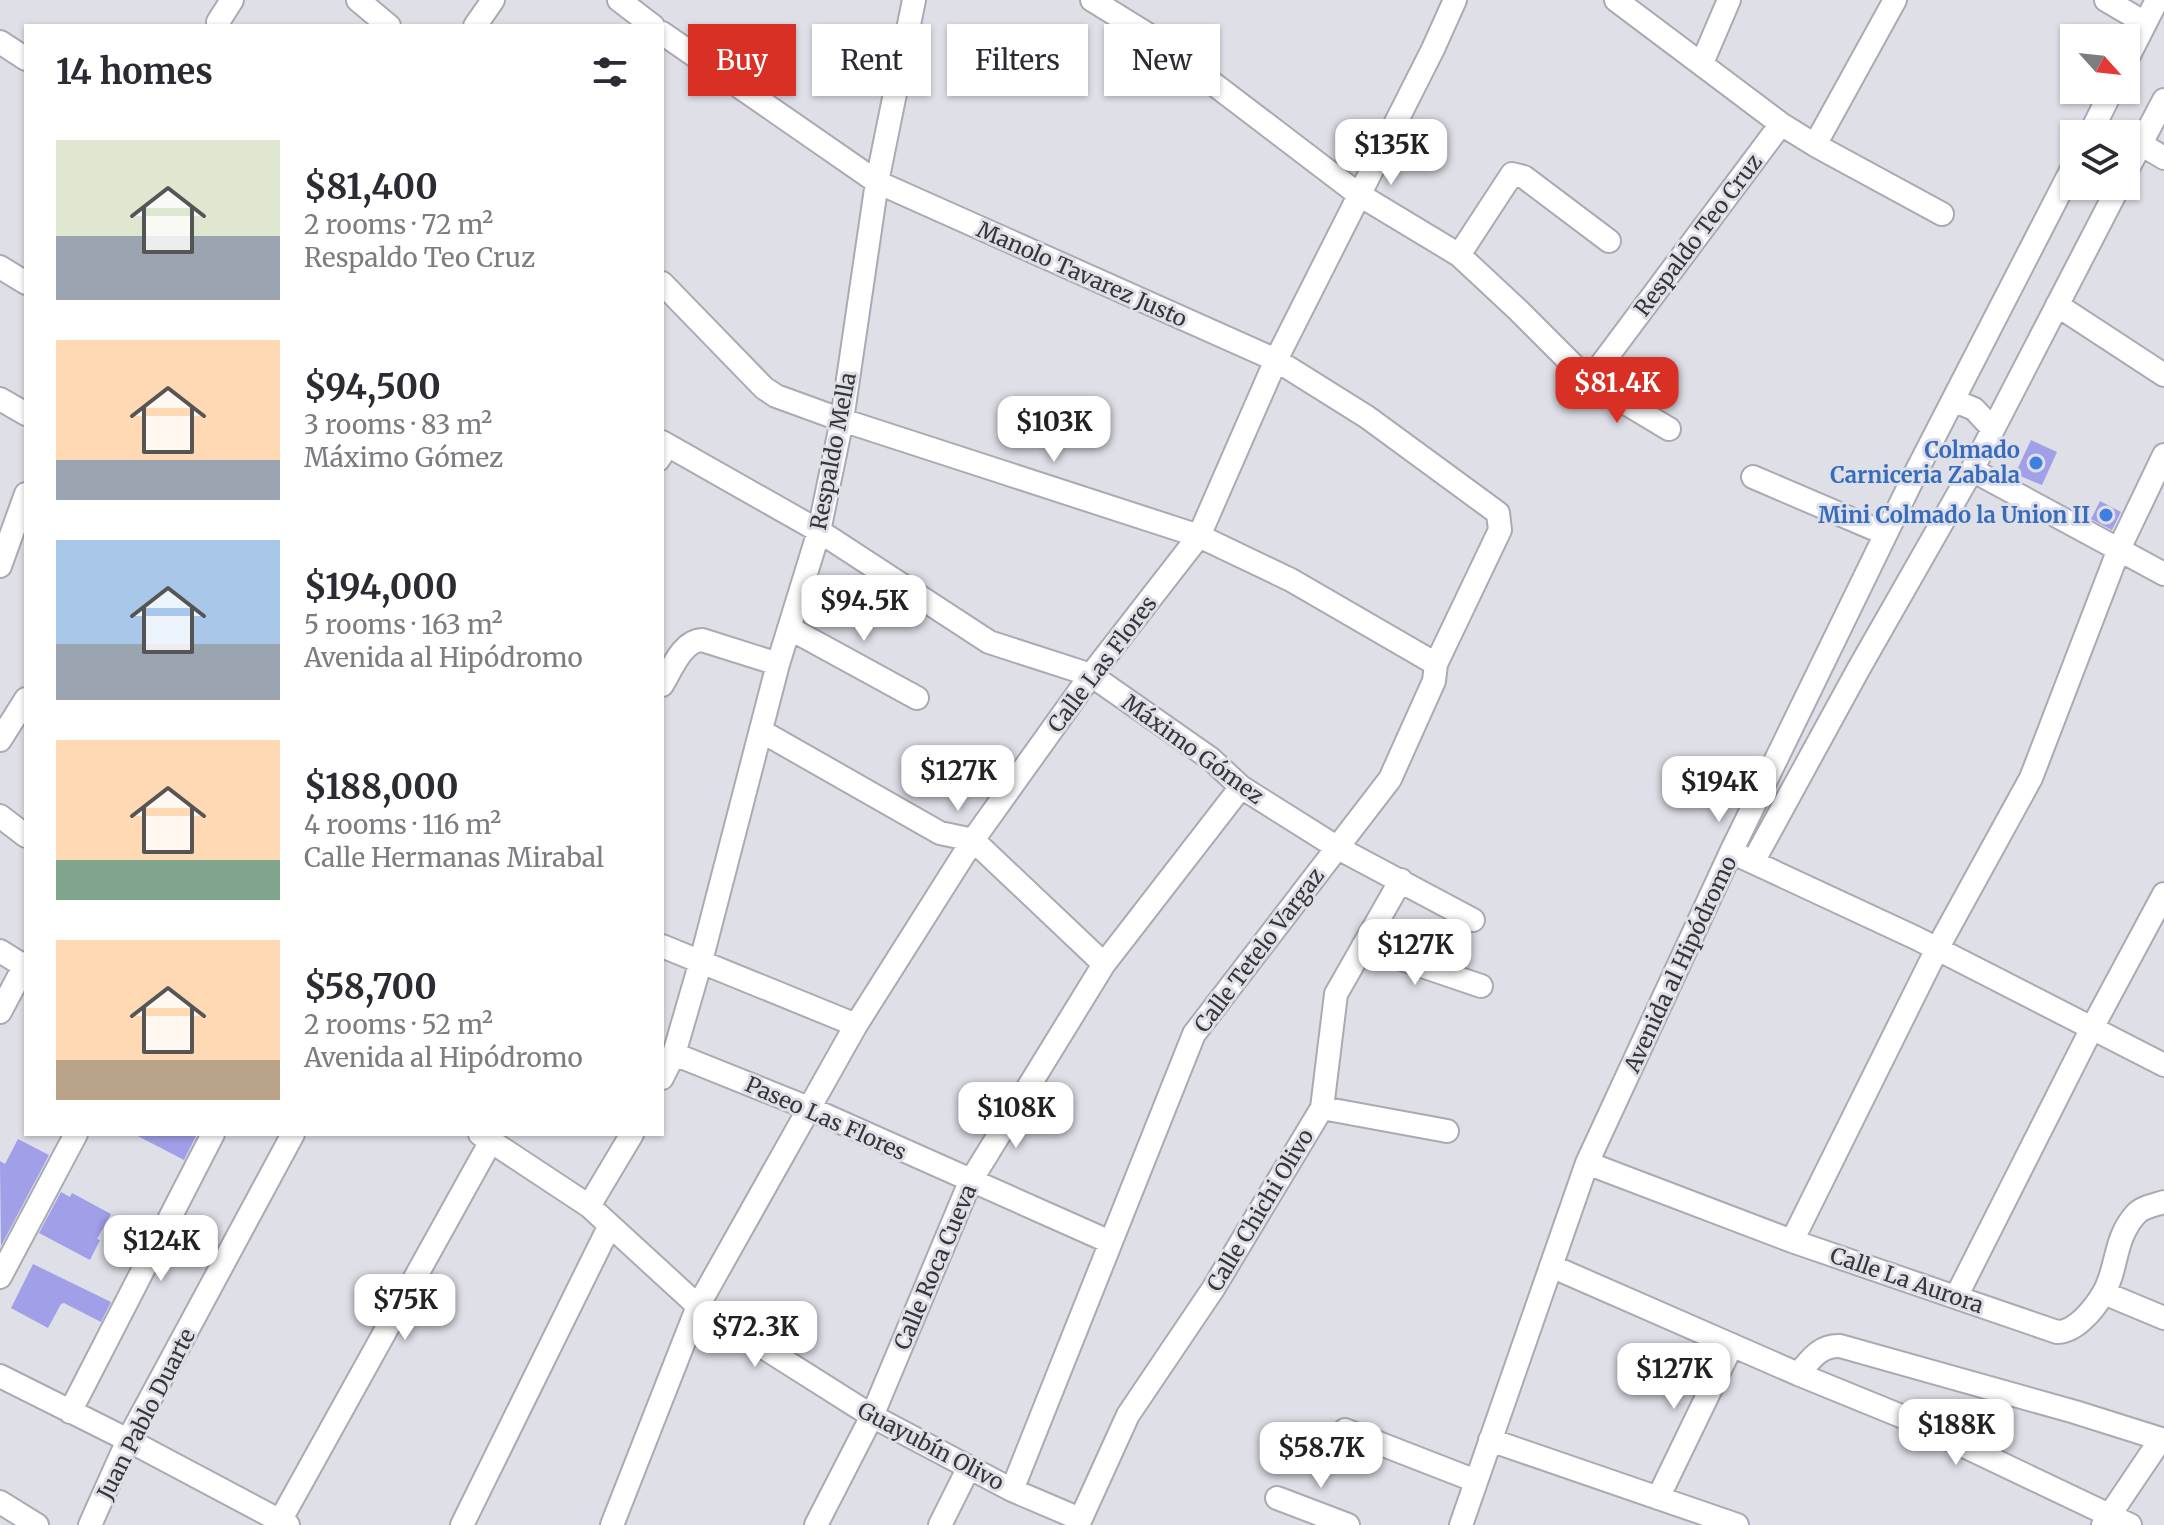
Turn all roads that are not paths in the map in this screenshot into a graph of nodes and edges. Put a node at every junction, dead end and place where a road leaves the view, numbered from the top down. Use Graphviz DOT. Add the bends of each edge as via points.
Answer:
graph roads {
  1 [pos="232,0"];
  2 [pos="358,0"];
  3 [pos="493,0"];
  4 [pos="619,0"];
  5 [pos="914,0"];
  6 [pos="1092,0"];
  7 [pos="1455,0"];
  8 [pos="1616,0"];
  9 [pos="1729,0"];
  10 [pos="1895,0"];
  11 [pos="2106,0"];
  12 [pos="2157,0"];
  13 [pos="218,22"];
  14 [pos="2145,23"];
  15 [pos="387,24"];
  16 [pos="476,24"];
  17 [pos="650,24"];
  18 [pos="2140,33"];
  19 [pos="664,34"];
  20 [pos="0,42"];
  21 [pos="24,58"];
  22 [pos="1702,63"];
  23 [pos="2164,100"];
  24 [pos="1781,124"];
  25 [pos="2140,127"];
  26 [pos="2140,144"];
  27 [pos="1815,145"];
  28 [pos="2164,158"];
  29 [pos="877,182"];
  30 [pos="2060,192"];
  31 [pos="1358,194"];
  32 [pos="2112,200"];
  33 [pos="1942,214"];
  34 [pos="1609,241"];
  35 [pos="1459,255"];
  36 [pos="0,267"];
  37 [pos="24,282"];
  38 [pos="664,285"];
  39 [pos="2057,305"];
  40 [pos="1276,360"];
  41 [pos="2164,375"];
  42 [pos="1589,381"];
  43 [pos="0,399"];
  44 [pos="1953,400"];
  45 [pos="24,413"];
  46 [pos="842,420"];
  47 [pos="1669,429"];
  48 [pos="1993,429"];
  49 [pos="666,451"];
  50 [pos="2164,455"];
  51 [pos="1972,470"];
  52 [pos="1753,477"];
  53 [pos="24,500"];
  54 [pos="1500,518"];
  55 [pos="819,531"];
  56 [pos="1886,534"];
  57 [pos="1199,536"];
  58 [pos="2119,549"];
  59 [pos="0,566"];
  60 [pos="2164,574"];
  61 [pos="789,628"];
  62 [pos="778,664"];
  63 [pos="1436,664"];
  64 [pos="1091,675"];
  65 [pos="664,682"];
  66 [pos="917,698"];
  67 [pos="24,702"];
  68 [pos="761,731"];
  69 [pos="0,740"];
  70 [pos="1241,787"];
  71 [pos="0,816"];
  72 [pos="24,834"];
  73 [pos="973,840"];
  74 [pos="1338,848"];
  75 [pos="1731,852"];
  76 [pos="1753,862"];
  77 [pos="1401,880"];
  78 [pos="2164,894"];
  79 [pos="1473,920"];
  80 [pos="2143,931"];
  81 [pos="2164,941"];
  82 [pos="1363,946"];
  83 [pos="664,947"];
  84 [pos="1937,949"];
  85 [pos="0,951"];
  86 [pos="701,961"];
  87 [pos="24,963"];
  88 [pos="1104,964"];
  89 [pos="24,966"];
  90 [pos="1481,986"];
  91 [pos="0,1012"];
  92 [pos="856,1025"];
  93 [pos="2092,1028"];
  94 [pos="674,1054"];
  95 [pos="2164,1065"];
  96 [pos="664,1074"];
  97 [pos="1322,1108"];
  98 [pos="811,1109"];
  99 [pos="1447,1131"];
  100 [pos="75,1136"];
  101 [pos="212,1136"];
  102 [pos="292,1136"];
  103 [pos="631,1136"];
  104 [pos="485,1137"];
  105 [pos="1587,1163"];
  106 [pos="970,1182"];
  107 [pos="2164,1202"];
  108 [pos="589,1206"];
  109 [pos="609,1227"];
  110 [pos="1792,1241"];
  111 [pos="1110,1242"];
  112 [pos="1551,1266"];
  113 [pos="0,1277"];
  114 [pos="2104,1293"];
  115 [pos="1956,1297"];
  116 [pos="698,1306"];
  117 [pos="2164,1318"];
  118 [pos="1732,1345"];
  119 [pos="1798,1374"];
  120 [pos="0,1376"];
  121 [pos="70,1412"];
  122 [pos="872,1416"];
  123 [pos="1345,1430"];
  124 [pos="2163,1439"];
  125 [pos="128,1440"];
  126 [pos="1490,1440"];
  127 [pos="969,1467"];
  128 [pos="1476,1481"];
  129 [pos="1012,1490"];
  130 [pos="1277,1498"];
  131 [pos="1658,1498"];
  132 [pos="0,1502"];
  133 [pos="2106,1520"];
  134 [pos="1079,1522"];
  135 [pos="284,1523"];
  136 [pos="37,1525"];
  137 [pos="90,1525"];
  138 [pos="462,1525"];
  139 [pos="612,1525"];
  140 [pos="816,1525"];
  141 [pos="940,1525"];
  142 [pos="1348,1525"];
  143 [pos="1461,1525"];
  144 [pos="1737,1525"];
  145 [pos="2130,1525"];
  1 -- 13 [label="street"];
  2 -- 15 [label="street"];
  3 -- 16 [label="street"];
  4 -- 17 [label="street"];
  5 -- 29 [label="street, Respaldo Mella"];
  6 -- 31 [label="street" via="1152,37"];
  7 -- 31 [label="street, Calle Las Flores"];
  8 -- 22 [label="street"];
  9 -- 22 [label="street"];
  10 -- 27 [label="street"];
  11 -- 14 [label="street"];
  12 -- 14 [label="street"];
  14 -- 18 [label="street"];
  19 -- 29 [label="street, Manolo Tavarez Justo"];
  20 -- 21 [label="street"];
  22 -- 24 [label="street"];
  23 -- 25 [label="street"];
  24 -- 27 [label="street"];
  24 -- 42 [label="street, Respaldo Teo Cruz"];
  26 -- 28 [label="street"];
  27 -- 33 [label="street"];
  29 -- 40 [label="street, Manolo Tavarez Justo"];
  29 -- 46 [label="street, Respaldo Mella"];
  30 -- 44 [label="street, Avenida al Hipódromo"];
  31 -- 35 [label="street"];
  31 -- 40 [label="street, Calle Las Flores"];
  32 -- 39 [label="street"];
  34 -- 35 [label="street" via="1524,177 1512,174"];
  35 -- 42 [label="street"];
  36 -- 37 [label="street"];
  38 -- 46 [label="street" via="764,388"];
  39 -- 41 [label="street"];
  39 -- 48 [label="street"];
  40 -- 54 [label="street, Manolo Tavarez Justo" via="1367,417"];
  40 -- 57 [label="street, Calle Las Flores"];
  42 -- 47 [label="street"];
  43 -- 45 [label="street"];
  44 -- 48 [label="street" via="1974,409"];
  44 -- 56 [label="street, Avenida al Hipódromo"];
  46 -- 55 [label="street, Respaldo Mella"];
  46 -- 57 [label="street"];
  48 -- 51 [label="street"];
  49 -- 55 [label="street, Máximo Gómez"];
  50 -- 58 [label="street"];
  51 -- 58 [label="street"];
  51 -- 76 [label="street"];
  52 -- 56 [label="street"];
  53 -- 59 [label="street"];
  54 -- 63 [label="street, Calle Tetelo Vargaz" via="1500,530"];
  55 -- 61 [label="street, Respaldo Mella"];
  55 -- 64 [label="street, Máximo Gómez" via="989,642"];
  56 -- 75 [label="street, Avenida al Hipódromo"];
  57 -- 63 [label="street" via="1291,580"];
  57 -- 64 [label="street, Calle Las Flores"];
  58 -- 60 [label="street"];
  58 -- 84 [label="street" via="2031,778"];
  61 -- 62 [label="street, Respaldo Mella"];
  61 -- 66 [label="street"];
  62 -- 65 [label="street" via="693,640"];
  62 -- 68 [label="street, Respaldo Mella"];
  63 -- 74 [label="street, Calle Tetelo Vargaz" via="1434,681 1390,779"];
  64 -- 70 [label="street, Máximo Gómez" via="1211,759"];
  64 -- 73 [label="street, Calle Las Flores"];
  67 -- 69 [label="street"];
  68 -- 73 [label="street" via="940,833"];
  68 -- 86 [label="street, Respaldo Mella"];
  70 -- 74 [label="street, Máximo Gómez"];
  70 -- 88 [label="street, Calle Roca Cueva"];
  71 -- 72 [label="street"];
  73 -- 88 [label="street"];
  73 -- 92 [label="street, Calle Las Flores"];
  74 -- 77 [label="street, Máximo Gómez"];
  74 -- 111 [label="street, Calle Tetelo Vargaz" via="1194,1034"];
  75 -- 76 [label="street"];
  75 -- 105 [label="street, Avenida al Hipódromo"];
  76 -- 84 [label="street"];
  77 -- 79 [label="street, Máximo Gómez"];
  77 -- 82 [label="street, Calle Chichi Olivo"];
  78 -- 80 [label="street"];
  80 -- 81 [label="street"];
  80 -- 93 [label="street"];
  82 -- 90 [label="street"];
  82 -- 97 [label="street, Calle Chichi Olivo" via="1336,994"];
  83 -- 86 [label="street"];
  84 -- 93 [label="street"];
  84 -- 110 [label="street"];
  85 -- 87 [label="street"];
  86 -- 92 [label="street"];
  86 -- 94 [label="street, Respaldo Mella"];
  88 -- 106 [label="street, Calle Roca Cueva"];
  89 -- 91 [label="street"];
  92 -- 98 [label="street, Calle Las Flores"];
  93 -- 95 [label="street"];
  93 -- 115 [label="street"];
  94 -- 96 [label="street, Respaldo Mella"];
  94 -- 98 [label="street, Paseo Las Flores"];
  97 -- 99 [label="street"];
  97 -- 134 [label="street, Calle Chichi Olivo" via="1213,1289 1128,1415"];
  98 -- 106 [label="street, Paseo Las Flores"];
  98 -- 116 [label="street, Calle Las Flores"];
  100 -- 113 [label="street"];
  101 -- 121 [label="street"];
  102 -- 125 [label="street, Juan Pablo Duarte"];
  103 -- 108 [label="street"];
  104 -- 108 [label="street, Guayubín Olivo"];
  104 -- 135 [label="street"];
  105 -- 110 [label="street, Calle La Aurora"];
  105 -- 112 [label="street, Avenida al Hipódromo"];
  106 -- 111 [label="street, Paseo Las Flores"];
  106 -- 122 [label="street, Calle Roca Cueva"];
  107 -- 114 [label="street, Calle La Aurora" via="2138,1211 2129,1224"];
  108 -- 109 [label="street, Guayubín Olivo"];
  109 -- 116 [label="street, Guayubín Olivo"];
  109 -- 138 [label="street"];
  110 -- 115 [label="street, Calle La Aurora"];
  111 -- 129 [label="street, Calle Tetelo Vargaz"];
  112 -- 118 [label="street"];
  112 -- 126 [label="street, Avenida al Hipódromo"];
  114 -- 115 [label="street, Calle La Aurora" via="2066,1332"];
  114 -- 117 [label="street"];
  116 -- 122 [label="street, Guayubín Olivo"];
  116 -- 139 [label="street, Calle Las Flores"];
  118 -- 119 [label="street"];
  118 -- 131 [label="street"];
  119 -- 124 [label="street" via="1820,1350 1840,1346"];
  119 -- 133 [label="street" via="1901,1416"];
  120 -- 121 [label="street"];
  121 -- 125 [label="street"];
  122 -- 127 [label="street, Guayubín Olivo"];
  122 -- 140 [label="street, Calle Roca Cueva"];
  123 -- 128 [label="street"];
  124 -- 133 [label="street"];
  125 -- 135 [label="street"];
  125 -- 137 [label="street, Juan Pablo Duarte"];
  126 -- 128 [label="street, Avenida al Hipódromo"];
  126 -- 131 [label="street"];
  127 -- 129 [label="street, Guayubín Olivo"];
  127 -- 141 [label="street"];
  128 -- 143 [label="street, Avenida al Hipódromo"];
  129 -- 134 [label="street, Guayubín Olivo"];
  130 -- 142 [label="street"];
  131 -- 144 [label="street"];
  132 -- 136 [label="street"];
  133 -- 145 [label="street"];
}
